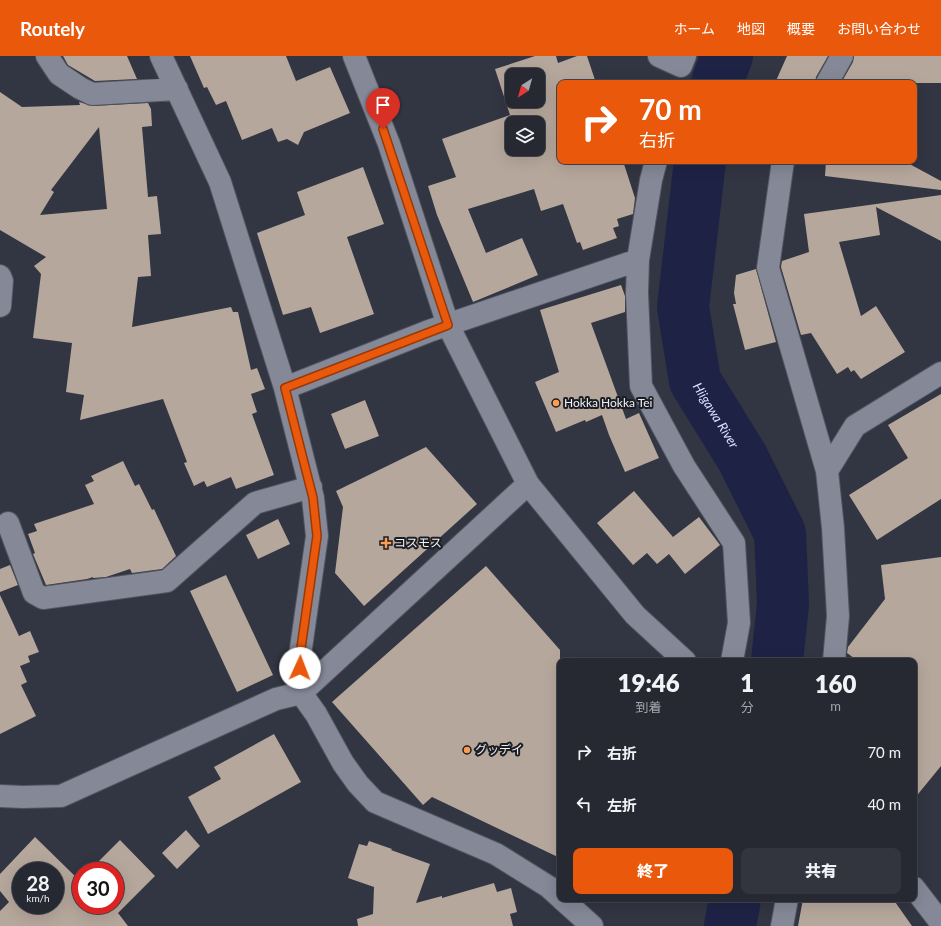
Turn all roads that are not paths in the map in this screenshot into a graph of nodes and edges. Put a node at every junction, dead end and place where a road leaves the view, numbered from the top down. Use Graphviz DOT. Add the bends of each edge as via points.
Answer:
graph roads {
  1 [pos="47,56"];
  2 [pos="161,56"];
  3 [pos="354,56"];
  4 [pos="660,56"];
  5 [pos="842,56"];
  6 [pos="680,68"];
  7 [pos="829,80"];
  8 [pos="176,88"];
  9 [pos="655,164"];
  10 [pos="783,164"];
  11 [pos="638,260"];
  12 [pos="0,276"];
  13 [pos="0,306"];
  14 [pos="448,325"];
  15 [pos="941,373"];
  16 [pos="285,388"];
  17 [pos="827,471"];
  18 [pos="528,484"];
  19 [pos="310,487"];
  20 [pos="8,523"];
  21 [pos="682,658"];
  22 [pos="733,658"];
  23 [pos="834,658"];
  24 [pos="302,693"];
  25 [pos="0,796"];
  26 [pos="917,892"];
  27 [pos="557,894"];
  28 [pos="565,902"];
  29 [pos="786,902"];
  30 [pos="941,923"];
  31 [pos="592,926"];
  32 [pos="782,926"];
  1 -- 8 [label="street" via="59,74 92,94"];
  2 -- 8 [label="street"];
  3 -- 14 [label="street" via="389,144"];
  4 -- 6 [label="street"];
  5 -- 7 [label="street"];
  8 -- 16 [label="street" via="220,182"];
  9 -- 11 [label="street"];
  10 -- 17 [label="street" via="768,268"];
  11 -- 14 [label="street"];
  11 -- 22 [label="street" via="641,386 684,466 734,543 739,623"];
  12 -- 13 [label="street"];
  14 -- 16 [label="street"];
  14 -- 18 [label="street"];
  15 -- 17 [label="street" via="855,426"];
  16 -- 19 [label="street"];
  17 -- 23 [label="street" via="838,616"];
  18 -- 21 [label="street" via="635,615"];
  18 -- 24 [label="street"];
  19 -- 20 [label="street" via="255,503 166,581 43,598 34,593"];
  19 -- 24 [label="street" via="317,536 300,655"];
  24 -- 25 [label="street" via="276,699 61,796"];
  24 -- 27 [label="street" via="343,763 358,784 376,802 496,854"];
  26 -- 30 [label="street"];
  28 -- 31 [label="street"];
  29 -- 32 [label="street"];
}
